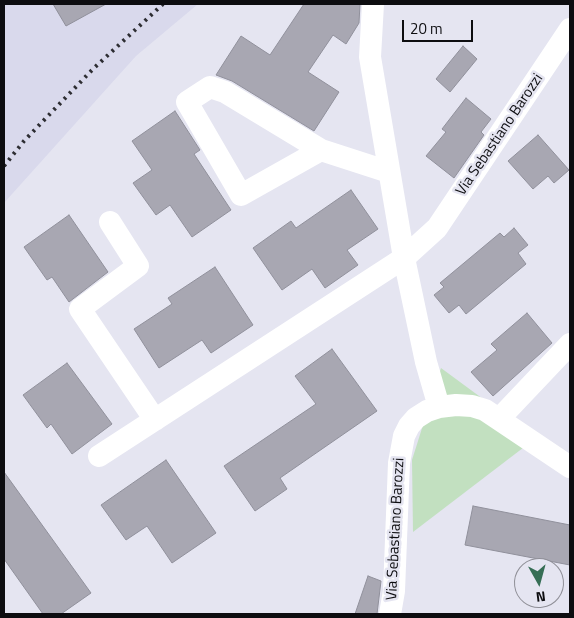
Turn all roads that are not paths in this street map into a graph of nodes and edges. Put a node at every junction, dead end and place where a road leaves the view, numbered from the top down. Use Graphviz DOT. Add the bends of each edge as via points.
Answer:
graph roads {
  1 [pos="373,4"];
  2 [pos="570,29"];
  3 [pos="321,150"];
  4 [pos="389,172"];
  5 [pos="110,222"];
  6 [pos="404,258"];
  7 [pos="570,344"];
  8 [pos="439,407"];
  9 [pos="499,419"];
  10 [pos="155,420"];
  11 [pos="99,456"];
  12 [pos="570,467"];
  13 [pos="390,614"];
  1 -- 4 [label="street" via="370,57"];
  2 -- 6 [label="street, Via Sebastiano Barozzi" via="438,228"];
  3 -- 3 [label="street" via="210,86 187,102 242,195"];
  3 -- 4 [label="street"];
  4 -- 6 [label="street"];
  5 -- 10 [label="street" via="138,266 80,309"];
  6 -- 8 [label="street"];
  6 -- 10 [label="street, Via Sebastiano Barozzi"];
  7 -- 9 [label="street"];
  8 -- 9 [label="street" via="472,406"];
  8 -- 13 [label="street, Via Sebastiano Barozzi" via="416,418 408,426 402,442"];
  9 -- 12 [label="street"];
  10 -- 11 [label="street, Via Sebastiano Barozzi"];
}
